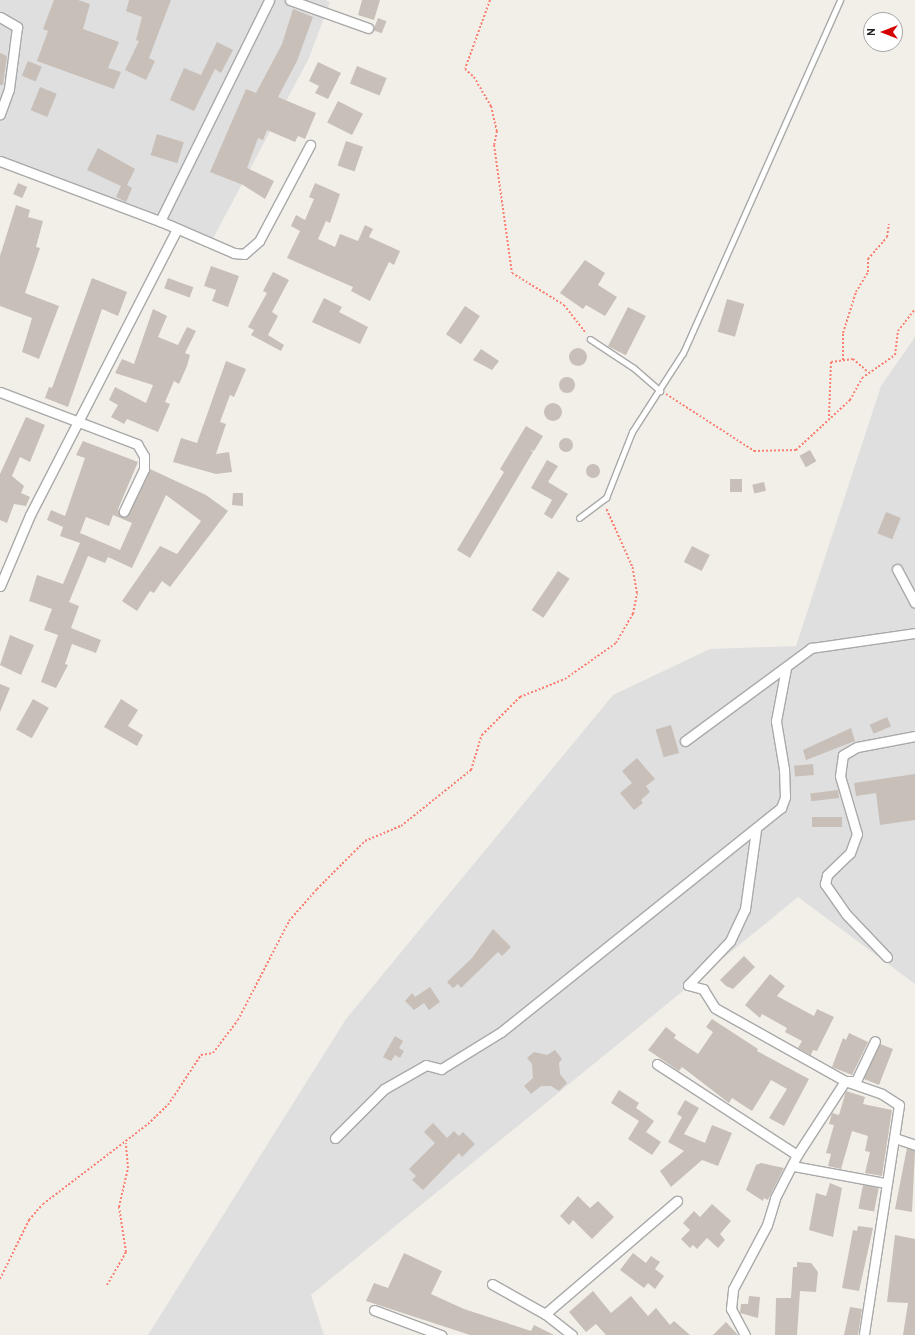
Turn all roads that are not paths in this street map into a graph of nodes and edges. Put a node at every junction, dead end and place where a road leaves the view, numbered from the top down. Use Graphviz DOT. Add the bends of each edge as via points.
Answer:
graph roads {
  1 [pos="269,0"];
  2 [pos="290,0"];
  3 [pos="840,0"];
  4 [pos="0,17"];
  5 [pos="368,28"];
  6 [pos="0,114"];
  7 [pos="310,145"];
  8 [pos="0,161"];
  9 [pos="160,221"];
  10 [pos="177,229"];
  11 [pos="590,339"];
  12 [pos="660,391"];
  13 [pos="0,392"];
  14 [pos="79,420"];
  15 [pos="124,511"];
  16 [pos="579,518"];
  17 [pos="896,569"];
  18 [pos="0,586"];
  19 [pos="915,603"];
  20 [pos="915,633"];
  21 [pos="786,668"];
  22 [pos="915,736"];
  23 [pos="685,741"];
  24 [pos="756,830"];
  25 [pos="887,957"];
  26 [pos="875,1042"];
  27 [pos="657,1064"];
  28 [pos="845,1081"];
  29 [pos="335,1138"];
  30 [pos="895,1138"];
  31 [pos="915,1145"];
  32 [pos="797,1155"];
  33 [pos="793,1166"];
  34 [pos="885,1183"];
  35 [pos="677,1201"];
  36 [pos="492,1284"];
  37 [pos="374,1310"];
  38 [pos="545,1314"];
  39 [pos="441,1335"];
  40 [pos="572,1335"];
  41 [pos="745,1335"];
  42 [pos="864,1335"];
  1 -- 9 [label="street"];
  2 -- 5 [label="street"];
  3 -- 12 [label="lane" via="684,353"];
  4 -- 6 [label="street" via="17,27 9,89"];
  7 -- 10 [label="street" via="259,241 250,251 234,253"];
  8 -- 9 [label="street"];
  9 -- 10 [label="street"];
  10 -- 14 [label="street"];
  11 -- 12 [label="lane" via="634,368"];
  12 -- 16 [label="lane" via="627,443 606,498"];
  13 -- 14 [label="street"];
  14 -- 15 [label="street" via="130,440 141,449 144,469"];
  14 -- 18 [label="street" via="30,515"];
  17 -- 19 [label="street"];
  20 -- 21 [label="street" via="811,648"];
  21 -- 23 [label="street"];
  21 -- 24 [label="street" via="776,721 785,797 781,808"];
  22 -- 25 [label="street" via="857,747 843,755 840,776 856,823 856,840 850,853 827,875 825,884 846,914"];
  24 -- 28 [label="street" via="745,909 730,941 688,985 703,989 715,1008"];
  24 -- 29 [label="street" via="501,1032 441,1069 426,1065 384,1089"];
  26 -- 28 [label="street" via="856,1081"];
  27 -- 32 [label="street"];
  28 -- 30 [label="street" via="898,1103"];
  28 -- 32 [label="street"];
  30 -- 31 [label="street"];
  30 -- 34 [label="street"];
  32 -- 33 [label="street"];
  33 -- 34 [label="street"];
  33 -- 41 [label="street" via="780,1186 767,1225 730,1297 731,1309"];
  34 -- 42 [label="street"];
  35 -- 38 [label="street"];
  36 -- 38 [label="street"];
  37 -- 39 [label="street"];
  38 -- 40 [label="street"];
}
